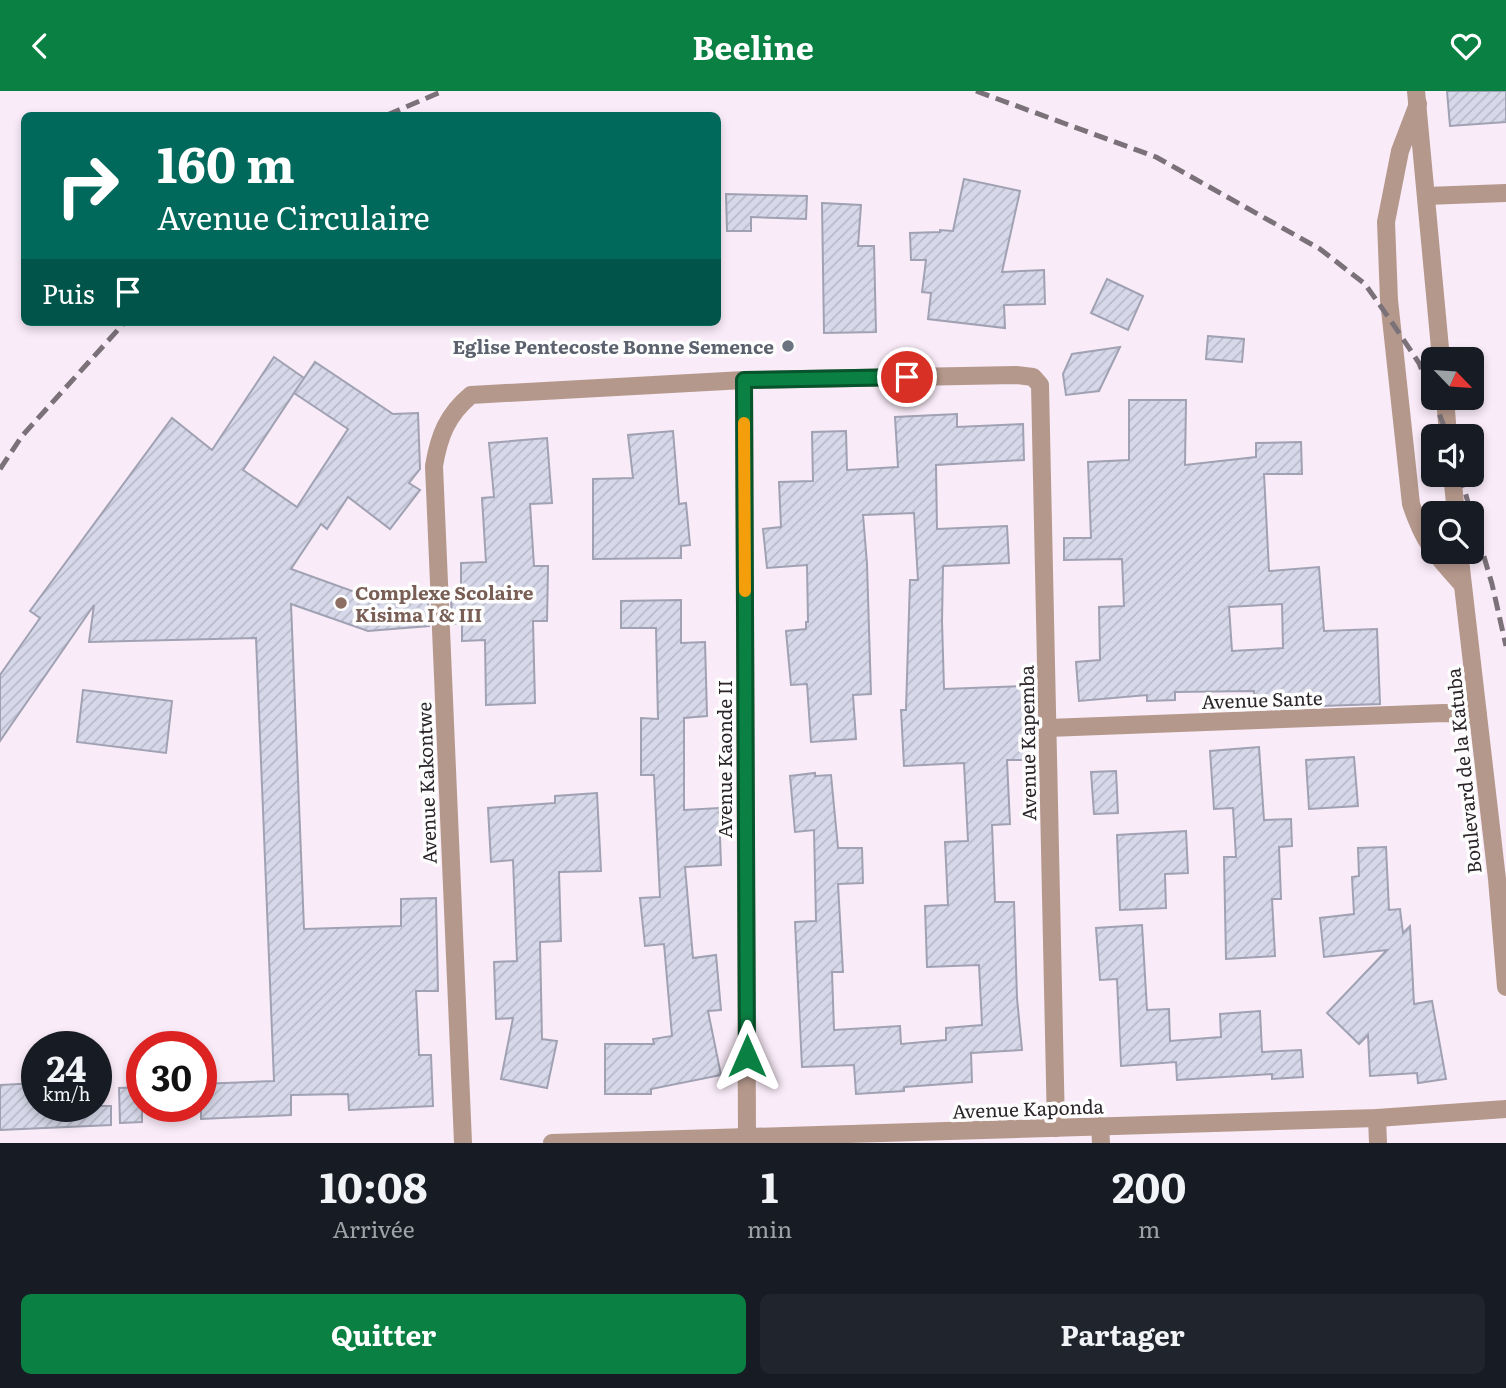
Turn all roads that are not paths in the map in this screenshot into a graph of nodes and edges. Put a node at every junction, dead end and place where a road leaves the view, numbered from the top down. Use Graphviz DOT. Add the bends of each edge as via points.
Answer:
graph roads {
  1 [pos="1417,97"];
  2 [pos="1506,193"];
  3 [pos="1426,196"];
  4 [pos="1440,347"];
  5 [pos="744,380"];
  6 [pos="1460,564"];
  7 [pos="1462,584"];
  8 [pos="1478,715"];
  9 [pos="1048,727"];
  10 [pos="1506,987"];
  11 [pos="1506,1109"];
  12 [pos="1377,1118"];
  13 [pos="1056,1128"];
  14 [pos="1101,1135"];
  15 [pos="747,1137"];
  16 [pos="849,1139"];
  17 [pos="596,1142"];
  18 [pos="463,1143"];
  19 [pos="552,1143"];
  20 [pos="1378,1143"];
  1 -- 3 [label="street"];
  1 -- 7 [label="street" via="1400,151 1386,222 1389,300 1410,504 1431,550"];
  2 -- 3 [label="street"];
  3 -- 4 [label="street"];
  5 -- 9 [label="street, Avenue Kapemba" via="1033,377 1041,390"];
  5 -- 15 [label="street, Avenue Kaonde II"];
  5 -- 18 [label="street, Avenue Kakontwe" via="471,395 445,424 434,466"];
  6 -- 7 [label="street, Boulevard de la Katuba"];
  7 -- 8 [label="street, Boulevard de la Katuba"];
  8 -- 9 [label="street, Avenue Sante"];
  8 -- 10 [label="street, Boulevard de la Katuba"];
  9 -- 13 [label="street, Avenue Kapemba"];
  11 -- 12 [label="street, Avenue Kaponda"];
  12 -- 14 [label="street, Avenue Kaponda"];
  12 -- 20 [label="street"];
  13 -- 14 [label="street, Avenue Kaponda"];
  13 -- 16 [label="street, Avenue Kaponda"];
  15 -- 16 [label="street, Avenue Kaponda"];
  15 -- 17 [label="street, Avenue Kaponda"];
  17 -- 19 [label="street, Avenue Kaponda"];
}
